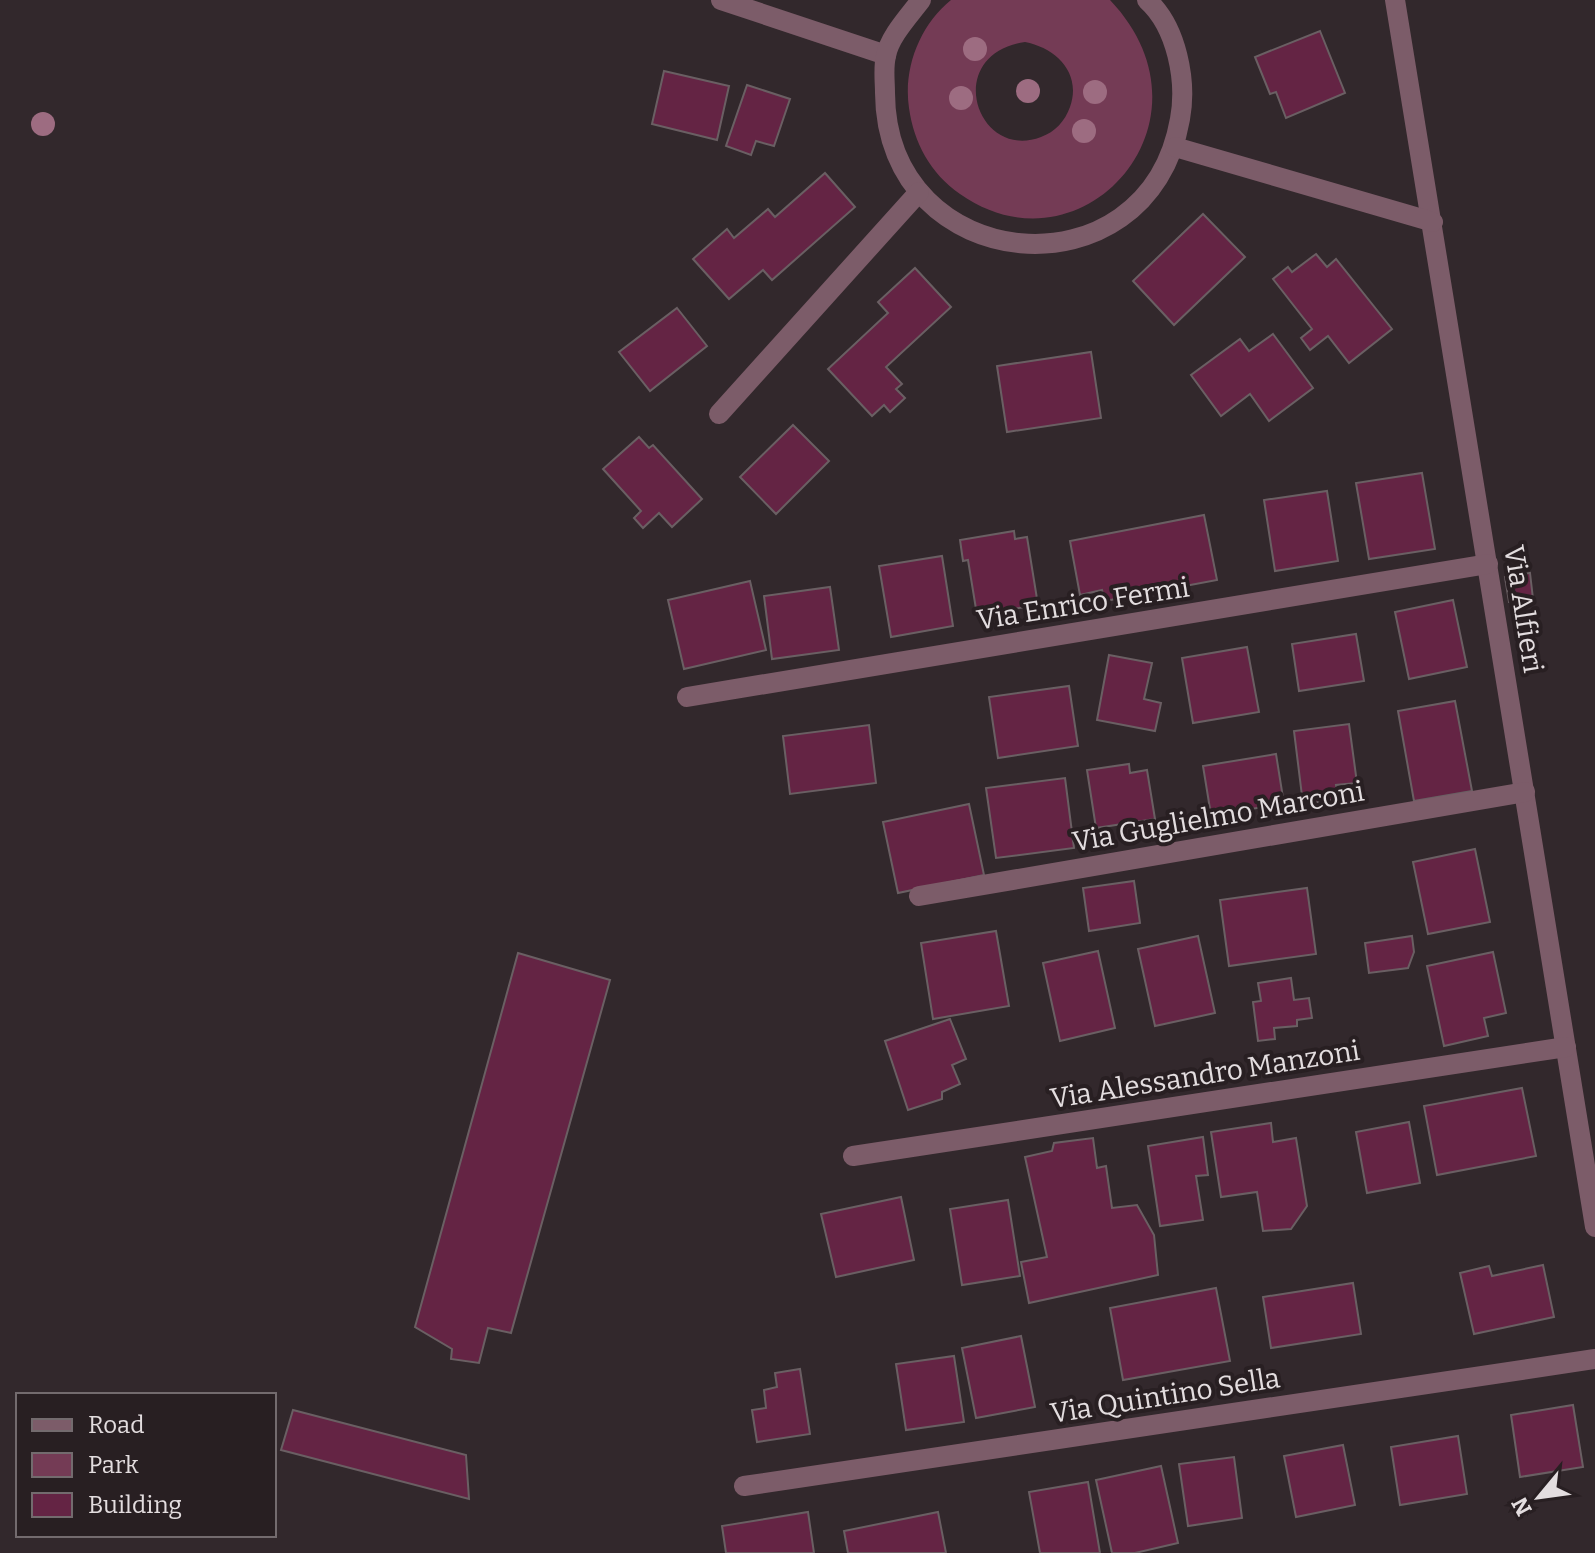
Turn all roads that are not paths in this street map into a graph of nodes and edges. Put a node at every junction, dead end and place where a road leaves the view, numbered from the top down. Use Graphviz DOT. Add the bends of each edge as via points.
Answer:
graph roads {
  1 [pos="721,0"];
  2 [pos="921,0"];
  3 [pos="1147,0"];
  4 [pos="1395,0"];
  5 [pos="886,55"];
  6 [pos="1175,147"];
  7 [pos="919,192"];
  8 [pos="1433,222"];
  9 [pos="719,414"];
  10 [pos="1488,564"];
  11 [pos="687,697"];
  12 [pos="1525,792"];
  13 [pos="919,896"];
  14 [pos="1566,1047"];
  15 [pos="853,1156"];
  16 [pos="1595,1227"];
  17 [pos="1595,1359"];
  18 [pos="744,1486"];
  1 -- 5 [label="street"];
  2 -- 5 [label="street"];
  3 -- 6 [label="street" via="1176,49 1184,98"];
  4 -- 8 [label="street, Via Alfieri"];
  5 -- 7 [label="street" via="886,116 897,157"];
  6 -- 7 [label="street" via="1154,187 1122,218 1082,239 1038,246 994,241 953,222"];
  6 -- 8 [label="street"];
  7 -- 9 [label="street"];
  8 -- 10 [label="street, Via Alfieri"];
  10 -- 11 [label="street, Via Enrico Fermi"];
  10 -- 12 [label="street, Via Alfieri"];
  12 -- 13 [label="street, Via Guglielmo Marconi"];
  12 -- 14 [label="street, Via Alfieri"];
  14 -- 15 [label="street, Via Alessandro Manzoni"];
  14 -- 16 [label="street, Via Alfieri"];
  17 -- 18 [label="street, Via Quintino Sella"];
}
